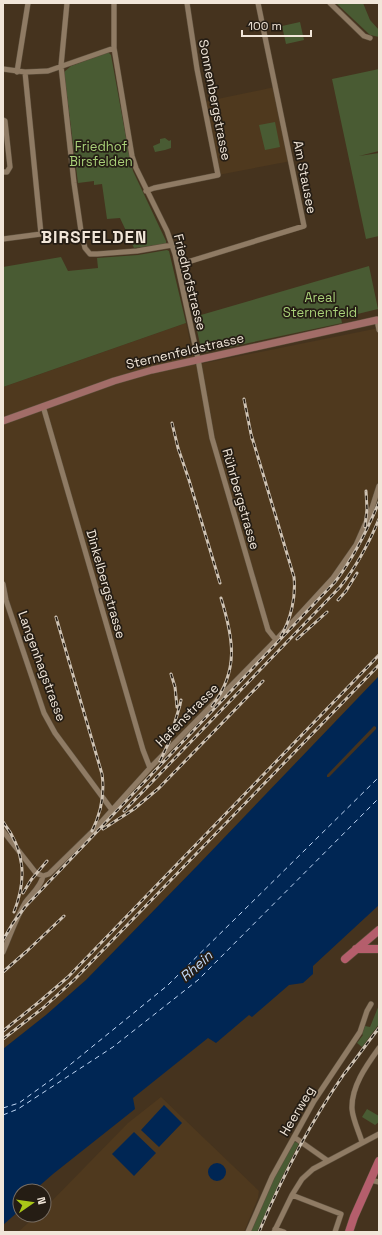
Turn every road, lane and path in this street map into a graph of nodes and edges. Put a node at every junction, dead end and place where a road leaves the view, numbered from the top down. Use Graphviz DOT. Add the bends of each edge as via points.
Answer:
graph roads {
  1 [pos="28,3"];
  2 [pos="67,3"];
  3 [pos="114,3"];
  4 [pos="187,3"];
  5 [pos="258,3"];
  6 [pos="330,3"];
  7 [pos="370,38"];
  8 [pos="114,48"];
  9 [pos="61,66"];
  10 [pos="3,69"];
  11 [pos="17,72"];
  12 [pos="25,72"];
  13 [pos="3,120"];
  14 [pos="3,172"];
  15 [pos="146,191"];
  16 [pos="3,239"];
  17 [pos="172,246"];
  18 [pos="178,265"];
  19 [pos="377,320"];
  20 [pos="379,330"];
  21 [pos="198,360"];
  22 [pos="43,406"];
  23 [pos="3,421"];
  24 [pos="379,486"];
  25 [pos="3,584"];
  26 [pos="276,640"];
  27 [pos="150,768"];
  28 [pos="112,810"];
  29 [pos="3,831"];
  30 [pos="43,876"];
  31 [pos="377,935"];
  32 [pos="356,949"];
  33 [pos="379,950"];
  34 [pos="3,952"];
  35 [pos="345,959"];
  36 [pos="371,1004"];
  37 [pos="379,1048"];
  38 [pos="379,1134"];
  39 [pos="294,1137"];
  40 [pos="362,1142"];
  41 [pos="328,1161"];
  42 [pos="379,1161"];
  43 [pos="370,1180"];
  44 [pos="379,1182"];
  45 [pos="292,1195"];
  46 [pos="275,1231"];
  47 [pos="248,1232"];
  48 [pos="284,1232"];
  49 [pos="335,1232"];
  50 [pos="349,1232"];
  1 -- 11 [label="street"];
  2 -- 9 [label="street"];
  3 -- 8 [label="street, Friedhofstrasse"];
  4 -- 15 [label="street, Sonnenbergstrasse" via="218,175"];
  5 -- 18 [label="street, Am Stausee" via="304,226"];
  6 -- 7 [label="street" via="364,36"];
  8 -- 9 [label="street"];
  8 -- 15 [label="street, Friedhofstrasse" via="132,156"];
  9 -- 12 [label="street" via="42,72"];
  9 -- 17 [label="street" via="81,231 88,253 137,251"];
  10 -- 11 [label="street"];
  11 -- 12 [label="street"];
  12 -- 16 [label="street" via="41,234"];
  13 -- 14 [label="street" via="10,167 7,172"];
  15 -- 17 [label="street, Friedhofstrasse"];
  17 -- 18 [label="street, Friedhofstrasse"];
  18 -- 21 [label="street, Friedhofstrasse"];
  19 -- 20 [label="street"];
  19 -- 21 [label="street, Sternenfeldstrasse"];
  21 -- 22 [label="street, Sternenfeldstrasse" via="114,380"];
  21 -- 26 [label="street, Rührbergstrasse" via="212,438 268,630"];
  22 -- 23 [label="street, Sternenfeldstrasse"];
  22 -- 27 [label="street, Dinkelbergstrasse"];
  24 -- 26 [label="street, Hafenstrasse" via="356,545 341,568"];
  25 -- 28 [label="street, Langenhagstrasse" via="44,713 54,733"];
  26 -- 27 [label="street, Hafenstrasse"];
  27 -- 28 [label="street, Hafenstrasse"];
  28 -- 30 [label="street, Hafenstrasse" via="49,874"];
  29 -- 30 [label="street" via="36,873"];
  30 -- 34 [label="street, Hafenstrasse" via="20,912"];
  31 -- 32 [label="main road"];
  31 -- 33 [label="main road" via="372,942"];
  32 -- 33 [label="main road"];
  32 -- 35 [label="main road"];
  36 -- 39 [label="street, Heerweg" via="360,1032 314,1101"];
  37 -- 40 [label="street" via="368,1063 353,1095 352,1111"];
  38 -- 40 [label="street"];
  39 -- 41 [label="street"];
  39 -- 47 [label="street, Heerweg" via="272,1177"];
  40 -- 41 [label="street"];
  41 -- 45 [label="street" via="302,1179"];
  42 -- 43 [label="main road"];
  43 -- 44 [label="street"];
  43 -- 50 [label="main road"];
  45 -- 46 [label="street"];
  45 -- 49 [label="street" via="341,1214"];
  46 -- 48 [label="street"];
}
